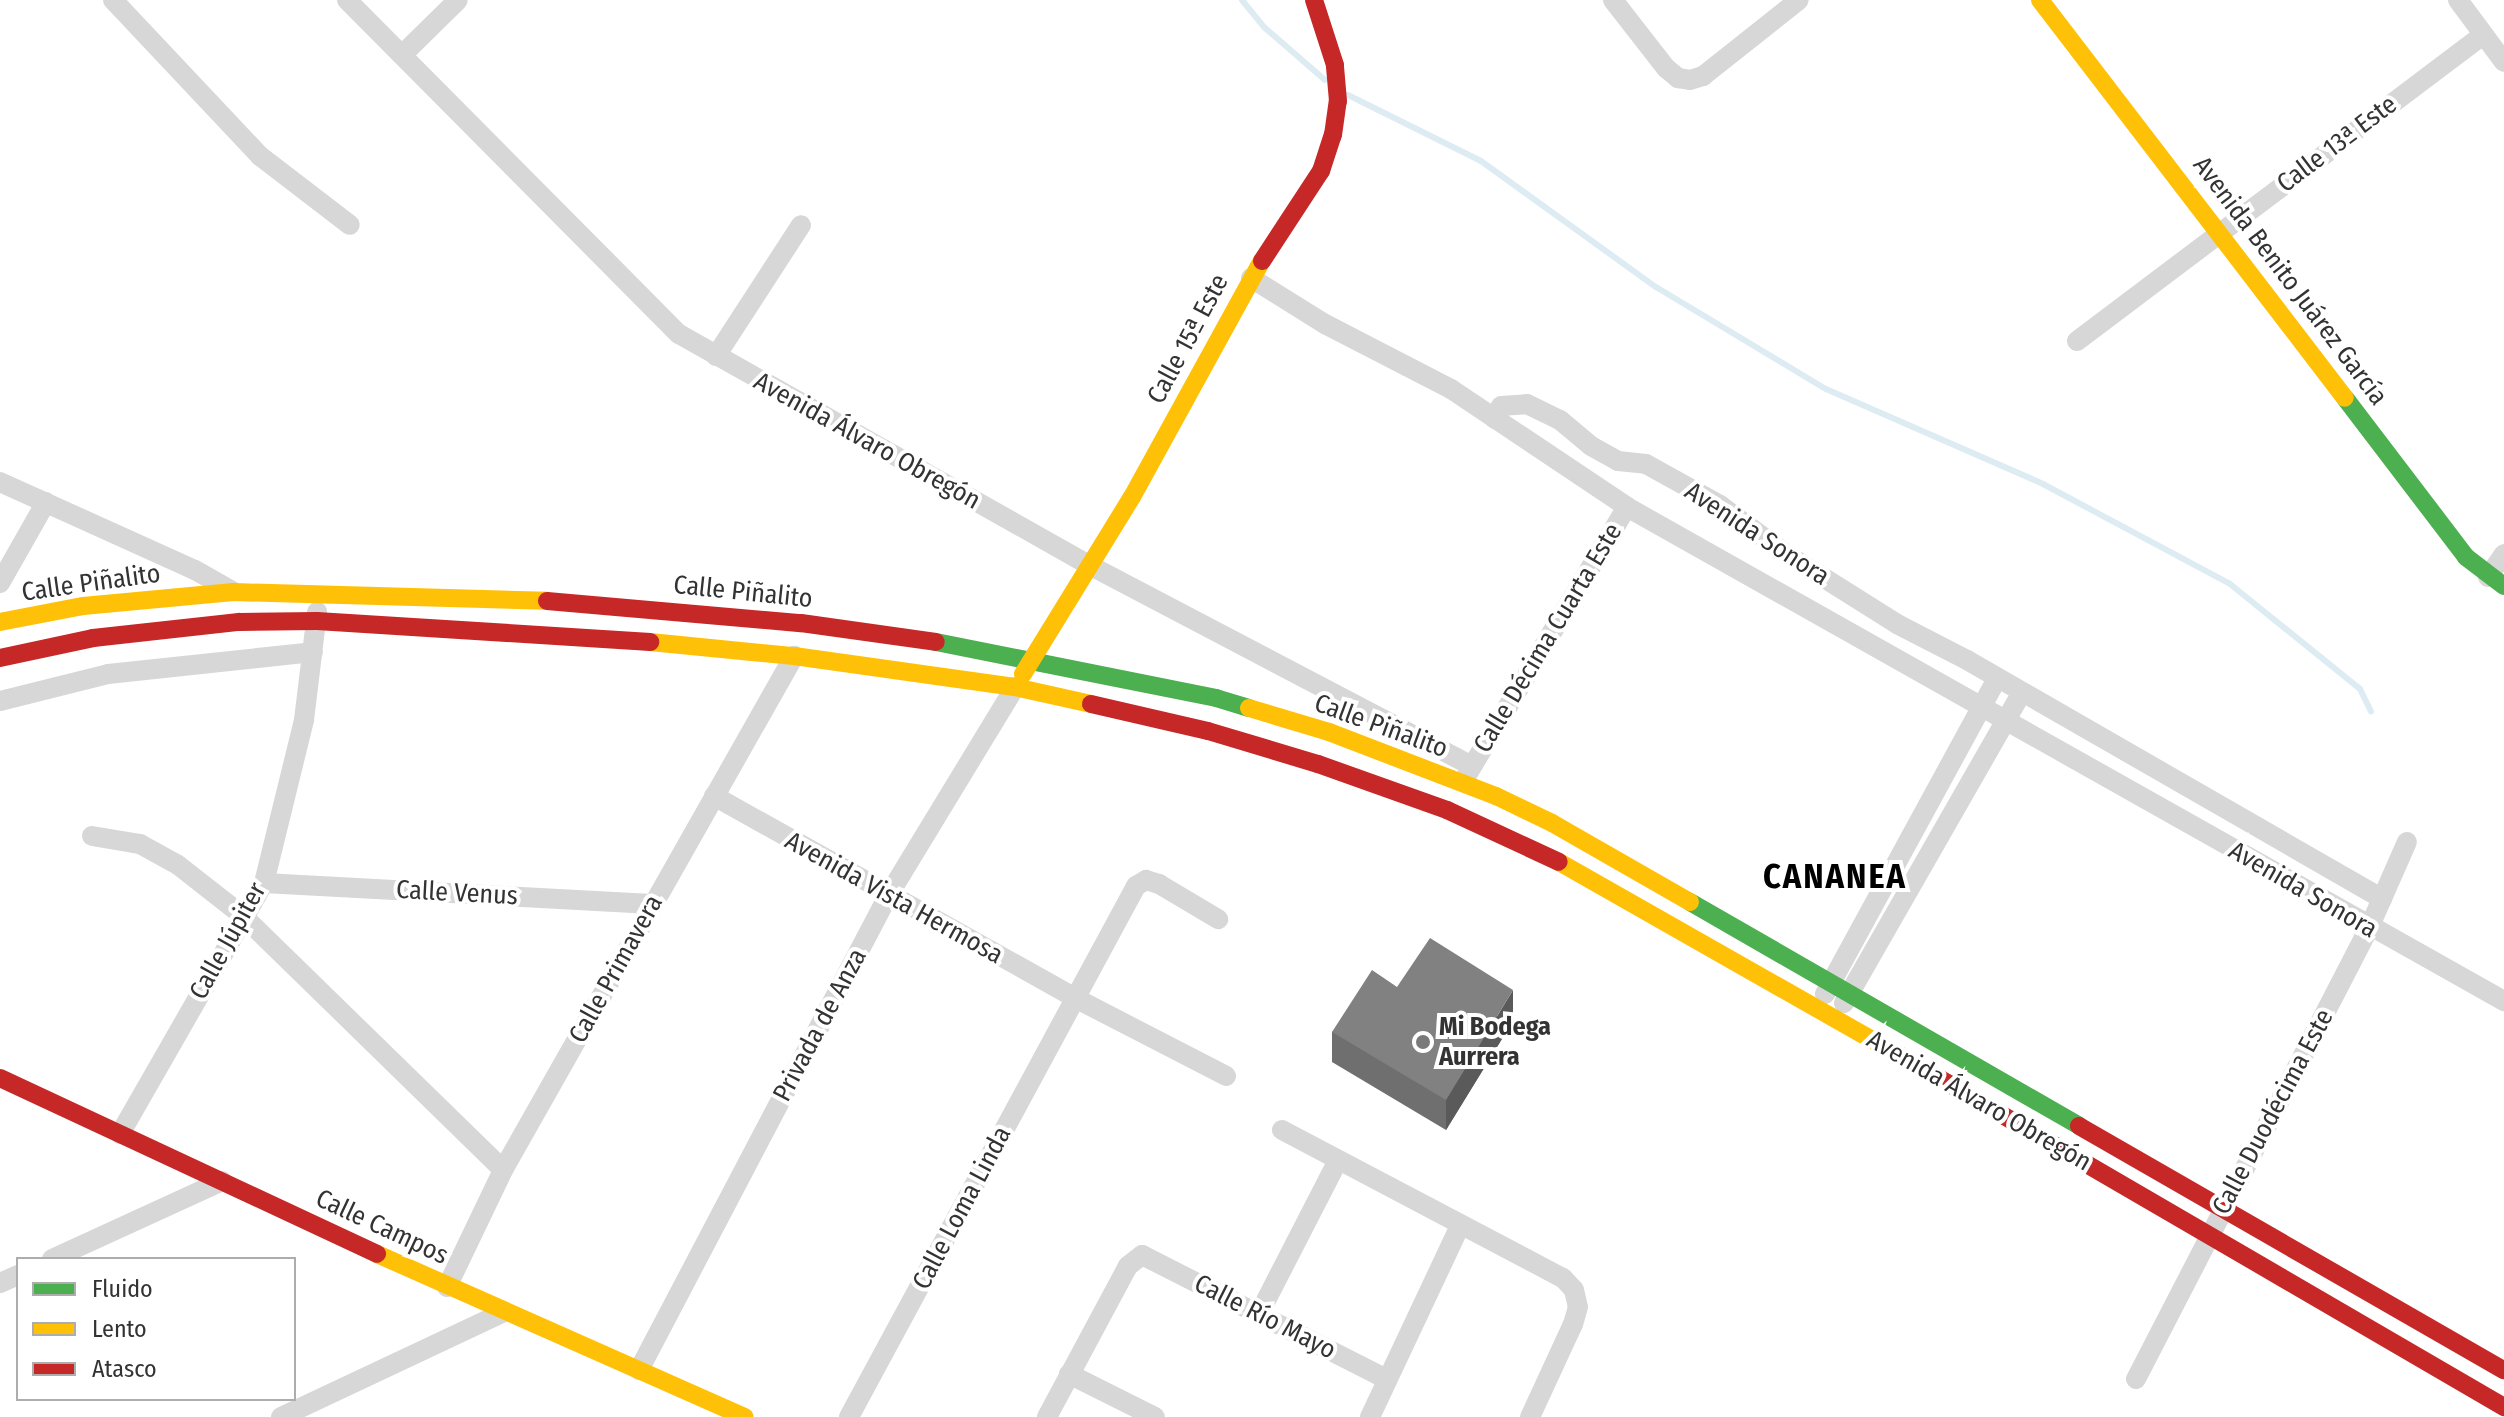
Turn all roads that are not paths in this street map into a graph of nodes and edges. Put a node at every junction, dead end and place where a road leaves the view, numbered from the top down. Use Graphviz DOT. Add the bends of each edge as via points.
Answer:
graph roads {
  1 [pos="113,0"];
  2 [pos="347,0"];
  3 [pos="458,0"];
  4 [pos="1314,0"];
  5 [pos="1613,0"];
  6 [pos="1799,0"];
  7 [pos="2040,0"];
  8 [pos="2458,0"];
  9 [pos="2483,35"];
  10 [pos="402,55"];
  11 [pos="2504,62"];
  12 [pos="350,225"];
  13 [pos="801,225"];
  14 [pos="2221,233"];
  15 [pos="1251,278"];
  16 [pos="2077,341"];
  17 [pos="716,356"];
  18 [pos="1495,419"];
  19 [pos="0,482"];
  20 [pos="46,502"];
  21 [pos="1627,507"];
  22 [pos="2504,554"];
  23 [pos="1091,566"];
  24 [pos="2496,582"];
  25 [pos="0,583"];
  26 [pos="233,592"];
  27 [pos="318,592"];
  28 [pos="317,621"];
  29 [pos="0,622"];
  30 [pos="239,622"];
  31 [pos="313,652"];
  32 [pos="794,656"];
  33 [pos="0,658"];
  34 [pos="1032,658"];
  35 [pos="1997,678"];
  36 [pos="1015,687"];
  37 [pos="2022,692"];
  38 [pos="0,701"];
  39 [pos="1982,707"];
  40 [pos="2006,719"];
  41 [pos="1467,774"];
  42 [pos="714,796"];
  43 [pos="1447,810"];
  44 [pos="92,836"];
  45 [pos="2407,842"];
  46 [pos="264,883"];
  47 [pos="888,896"];
  48 [pos="2382,899"];
  49 [pos="651,904"];
  50 [pos="243,916"];
  51 [pos="1218,919"];
  52 [pos="2369,928"];
  53 [pos="1831,982"];
  54 [pos="1850,992"];
  55 [pos="1075,998"];
  56 [pos="2504,1001"];
  57 [pos="1826,1012"];
  58 [pos="1226,1076"];
  59 [pos="0,1078"];
  60 [pos="1282,1130"];
  61 [pos="120,1134"];
  62 [pos="1338,1160"];
  63 [pos="503,1170"];
  64 [pos="222,1181"];
  65 [pos="2221,1209"];
  66 [pos="1460,1226"];
  67 [pos="2209,1236"];
  68 [pos="56,1257"];
  69 [pos="447,1287"];
  70 [pos="504,1312"];
  71 [pos="1259,1314"];
  72 [pos="639,1370"];
  73 [pos="2504,1370"];
  74 [pos="1069,1374"];
  75 [pos="1386,1379"];
  76 [pos="2136,1379"];
  77 [pos="2500,1406"];
  78 [pos="317,1410"];
  79 [pos="281,1417"];
  80 [pos="745,1417"];
  81 [pos="849,1417"];
  82 [pos="1047,1417"];
  83 [pos="1155,1417"];
  84 [pos="1370,1417"];
  85 [pos="1530,1417"];
  1 -- 12 [label="street" via="260,156"];
  2 -- 10 [label="street, Avenida Álvaro Obregón"];
  3 -- 10 [label="street"];
  4 -- 15 [label="main road, Calle 15ª Este" via="1335,65 1338,101 1333,135 1321,171"];
  5 -- 6 [label="street" via="1678,78 1690,80 1703,76"];
  7 -- 14 [label="main road, Avenida Benito Juárez García"];
  8 -- 9 [label="street"];
  9 -- 11 [label="street"];
  9 -- 14 [label="street, Calle 13ª Este"];
  10 -- 17 [label="street, Avenida Álvaro Obregón" via="651,309"];
  13 -- 17 [label="street"];
  14 -- 16 [label="street, Calle 13ª Este"];
  14 -- 24 [label="main road, Avenida Benito Juárez García" via="2466,557"];
  15 -- 18 [label="street"];
  15 -- 23 [label="main road, Calle 15ª Este"];
  17 -- 23 [label="street, Avenida Álvaro Obregón"];
  18 -- 21 [label="street"];
  18 -- 35 [label="street, Avenida Sonora" via="1501,406 1527,404 1618,461 1646,464 1720,505 1897,624"];
  19 -- 20 [label="street"];
  20 -- 25 [label="street"];
  20 -- 26 [label="street"];
  21 -- 39 [label="street, Avenida Sonora"];
  21 -- 41 [label="street, Calle Décima Cuarta Este"];
  22 -- 24 [label="street"];
  23 -- 34 [label="main road, Calle 15ª Este"];
  23 -- 41 [label="street, Avenida Álvaro Obregón"];
  26 -- 27 [label="main road, Calle Piñalito"];
  26 -- 29 [label="main road, Calle Piñalito" via="83,606"];
  26 -- 30 [label="street"];
  27 -- 28 [label="street, Calle Júpiter"];
  27 -- 34 [label="main road, Calle Piñalito" via="570,602 755,619"];
  28 -- 30 [label="main road, Calle Piñalito"];
  28 -- 31 [label="street, Calle Júpiter"];
  28 -- 32 [label="main road, Calle Piñalito" via="567,634"];
  30 -- 33 [label="main road, Calle Piñalito" via="93,638"];
  31 -- 38 [label="street" via="108,674"];
  31 -- 46 [label="street, Calle Júpiter" via="304,720"];
  32 -- 36 [label="main road, Calle Piñalito"];
  32 -- 42 [label="street, Calle Primavera"];
  34 -- 36 [label="main road, Calle 15ª Este"];
  34 -- 41 [label="main road, Calle Piñalito" via="1216,698"];
  35 -- 37 [label="street, Avenida Sonora"];
  35 -- 39 [label="street"];
  36 -- 43 [label="main road, Calle Piñalito" via="1208,731"];
  36 -- 47 [label="street, Privada de Anza"];
  37 -- 40 [label="street"];
  37 -- 48 [label="street, Avenida Sonora"];
  39 -- 40 [label="street, Avenida Sonora"];
  39 -- 53 [label="street"];
  40 -- 52 [label="street, Avenida Sonora"];
  40 -- 54 [label="street"];
  41 -- 43 [label="street, Calle Décima Cuarta Este"];
  41 -- 53 [label="main road, Avenida Álvaro Obregón"];
  42 -- 47 [label="street, Avenida Vista Hermosa"];
  42 -- 49 [label="street, Calle Primavera"];
  43 -- 57 [label="main road, Avenida Álvaro Obregón" via="1543,853"];
  44 -- 50 [label="street" via="140,844 178,865"];
  45 -- 48 [label="street, Calle Duodécima Este"];
  46 -- 49 [label="street, Calle Venus"];
  46 -- 50 [label="street, Calle Júpiter"];
  47 -- 55 [label="street, Avenida Vista Hermosa"];
  47 -- 72 [label="street, Privada de Anza"];
  48 -- 52 [label="street, Calle Duodécima Este"];
  49 -- 63 [label="street, Calle Primavera"];
  50 -- 61 [label="street, Calle Júpiter"];
  50 -- 63 [label="street"];
  51 -- 55 [label="street, Calle Loma Linda" via="1146,880 1127,900"];
  52 -- 56 [label="street, Avenida Sonora"];
  52 -- 65 [label="street, Calle Duodécima Este"];
  53 -- 54 [label="main road, Avenida Álvaro Obregón"];
  53 -- 57 [label="street"];
  54 -- 57 [label="street"];
  54 -- 65 [label="main road, Avenida Álvaro Obregón"];
  55 -- 58 [label="street, Avenida Vista Hermosa"];
  55 -- 81 [label="street, Calle Loma Linda"];
  57 -- 67 [label="main road, Avenida Álvaro Obregón"];
  59 -- 61 [label="main road, Calle Campos"];
  60 -- 62 [label="street"];
  61 -- 64 [label="main road, Calle Campos"];
  62 -- 66 [label="street"];
  62 -- 71 [label="street"];
  63 -- 69 [label="street, Calle Primavera"];
  64 -- 68 [label="street"];
  64 -- 69 [label="main road, Calle Campos"];
  65 -- 67 [label="street, Calle Duodécima Este"];
  65 -- 73 [label="main road, Avenida Álvaro Obregón"];
  66 -- 75 [label="street"];
  66 -- 85 [label="street" via="1563,1278 1574,1290 1578,1307"];
  67 -- 76 [label="street, Calle Duodécima Este"];
  67 -- 77 [label="main road, Avenida Álvaro Obregón"];
  69 -- 70 [label="main road, Calle Campos"];
  70 -- 72 [label="main road, Calle Campos"];
  70 -- 78 [label="street"];
  71 -- 74 [label="street, Calle Río Mayo" via="1142,1255 1128,1266"];
  71 -- 75 [label="street, Calle Río Mayo"];
  72 -- 80 [label="main road, Calle Campos"];
  74 -- 82 [label="street"];
  74 -- 83 [label="street"];
  75 -- 84 [label="street"];
  78 -- 79 [label="street"];
}
